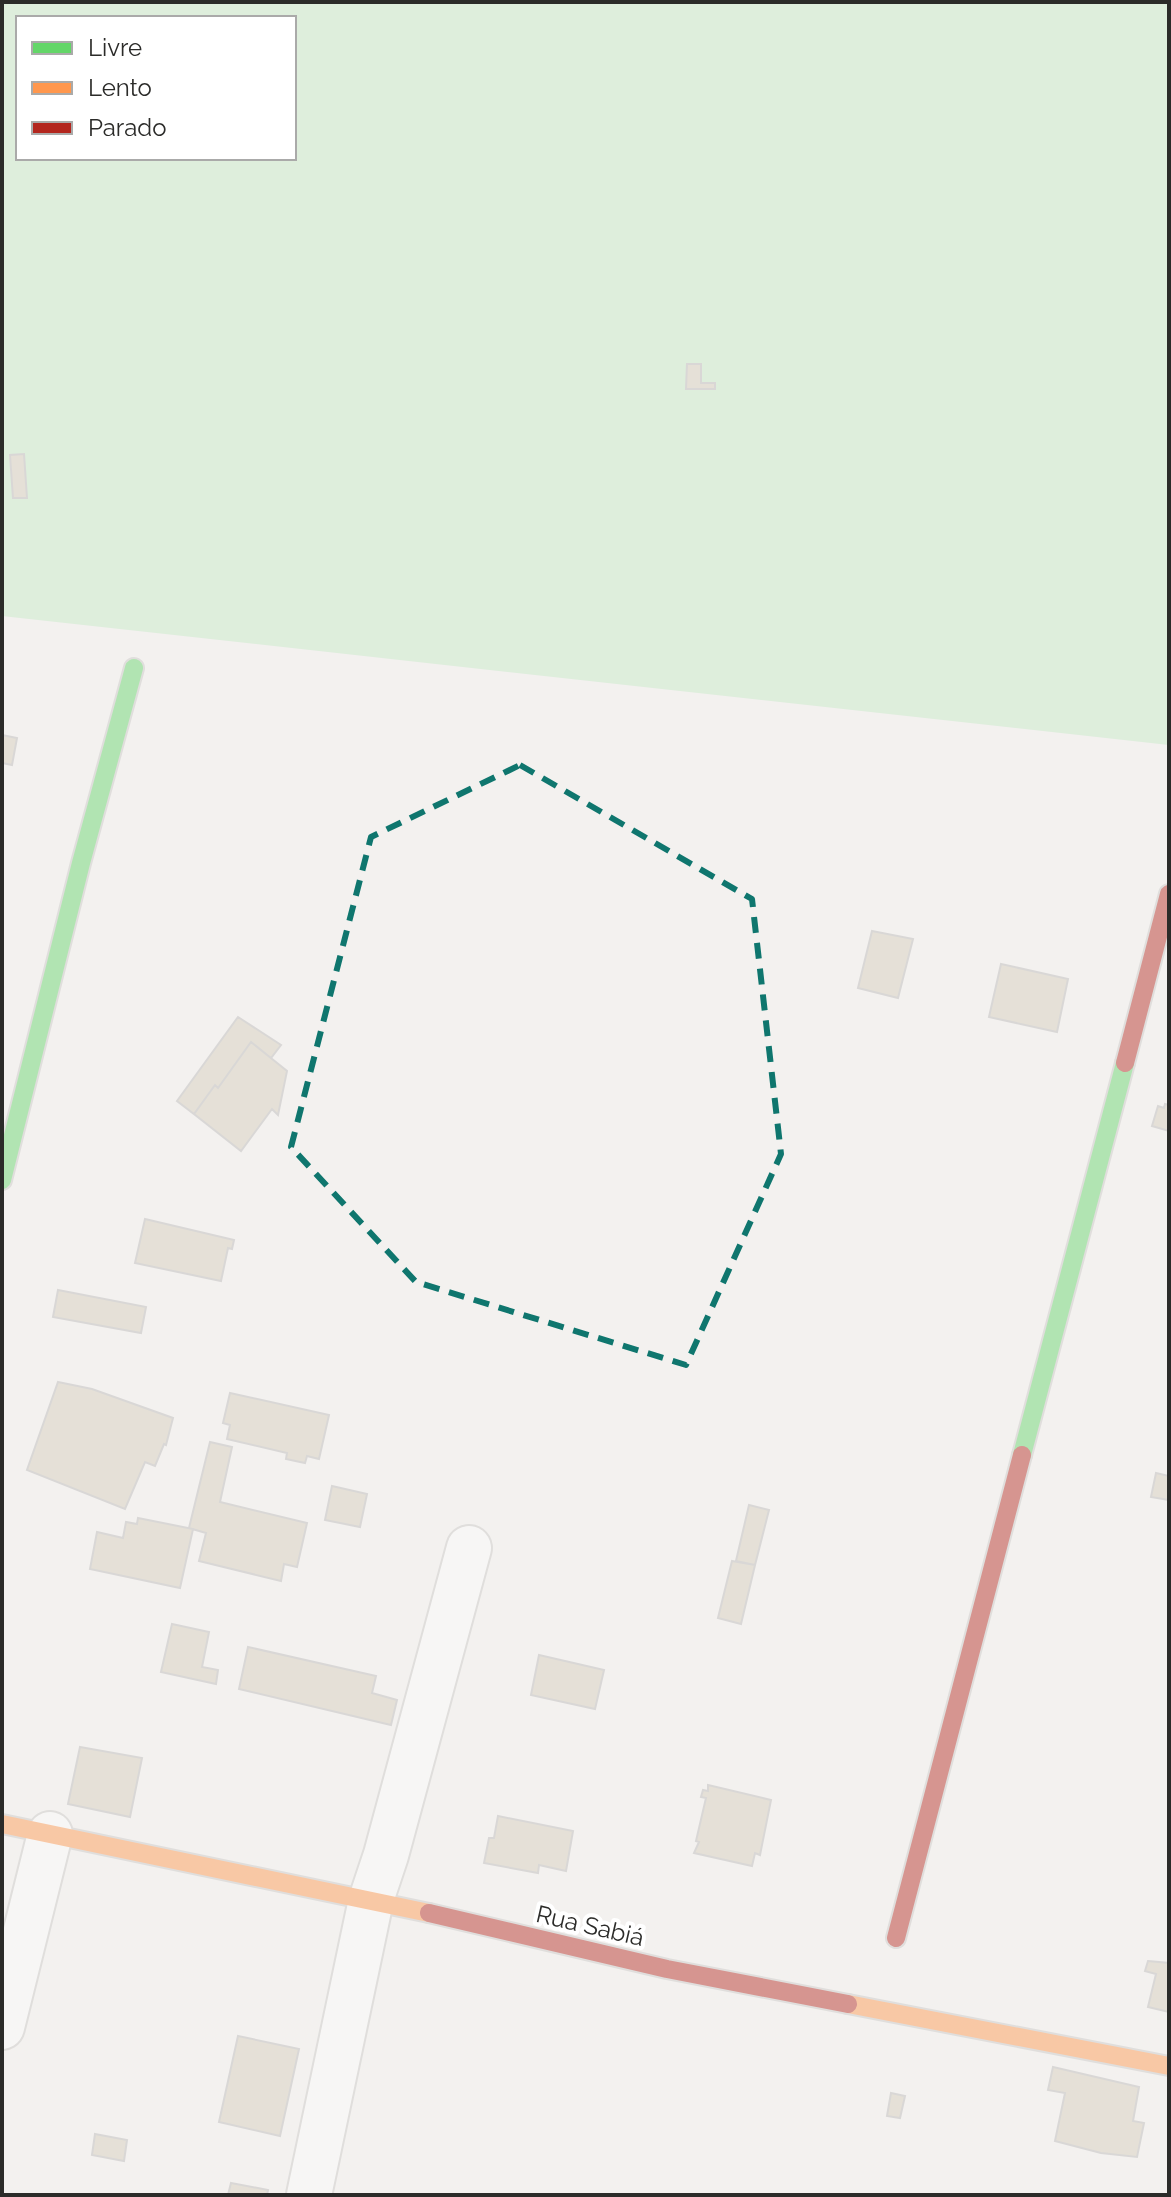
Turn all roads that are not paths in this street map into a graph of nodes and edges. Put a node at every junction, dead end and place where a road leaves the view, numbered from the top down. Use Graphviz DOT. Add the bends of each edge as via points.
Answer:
graph roads {
  1 [pos="134,668"];
  2 [pos="1169,894"];
  3 [pos="2,1180"];
  4 [pos="469,1548"];
  5 [pos="2,1824"];
  6 [pos="50,1834"];
  7 [pos="371,1900"];
  8 [pos="896,1938"];
  9 [pos="2,2027"];
  10 [pos="1169,2066"];
  11 [pos="309,2195"];
  1 -- 3 [label="street"];
  2 -- 8 [label="street"];
  4 -- 7 [label="street"];
  5 -- 6 [label="street, Rua Sabiá"];
  6 -- 7 [label="street, Rua Sabiá"];
  6 -- 9 [label="street"];
  7 -- 10 [label="street, Rua Sabiá" via="667,1969"];
  7 -- 11 [label="street"];
}
